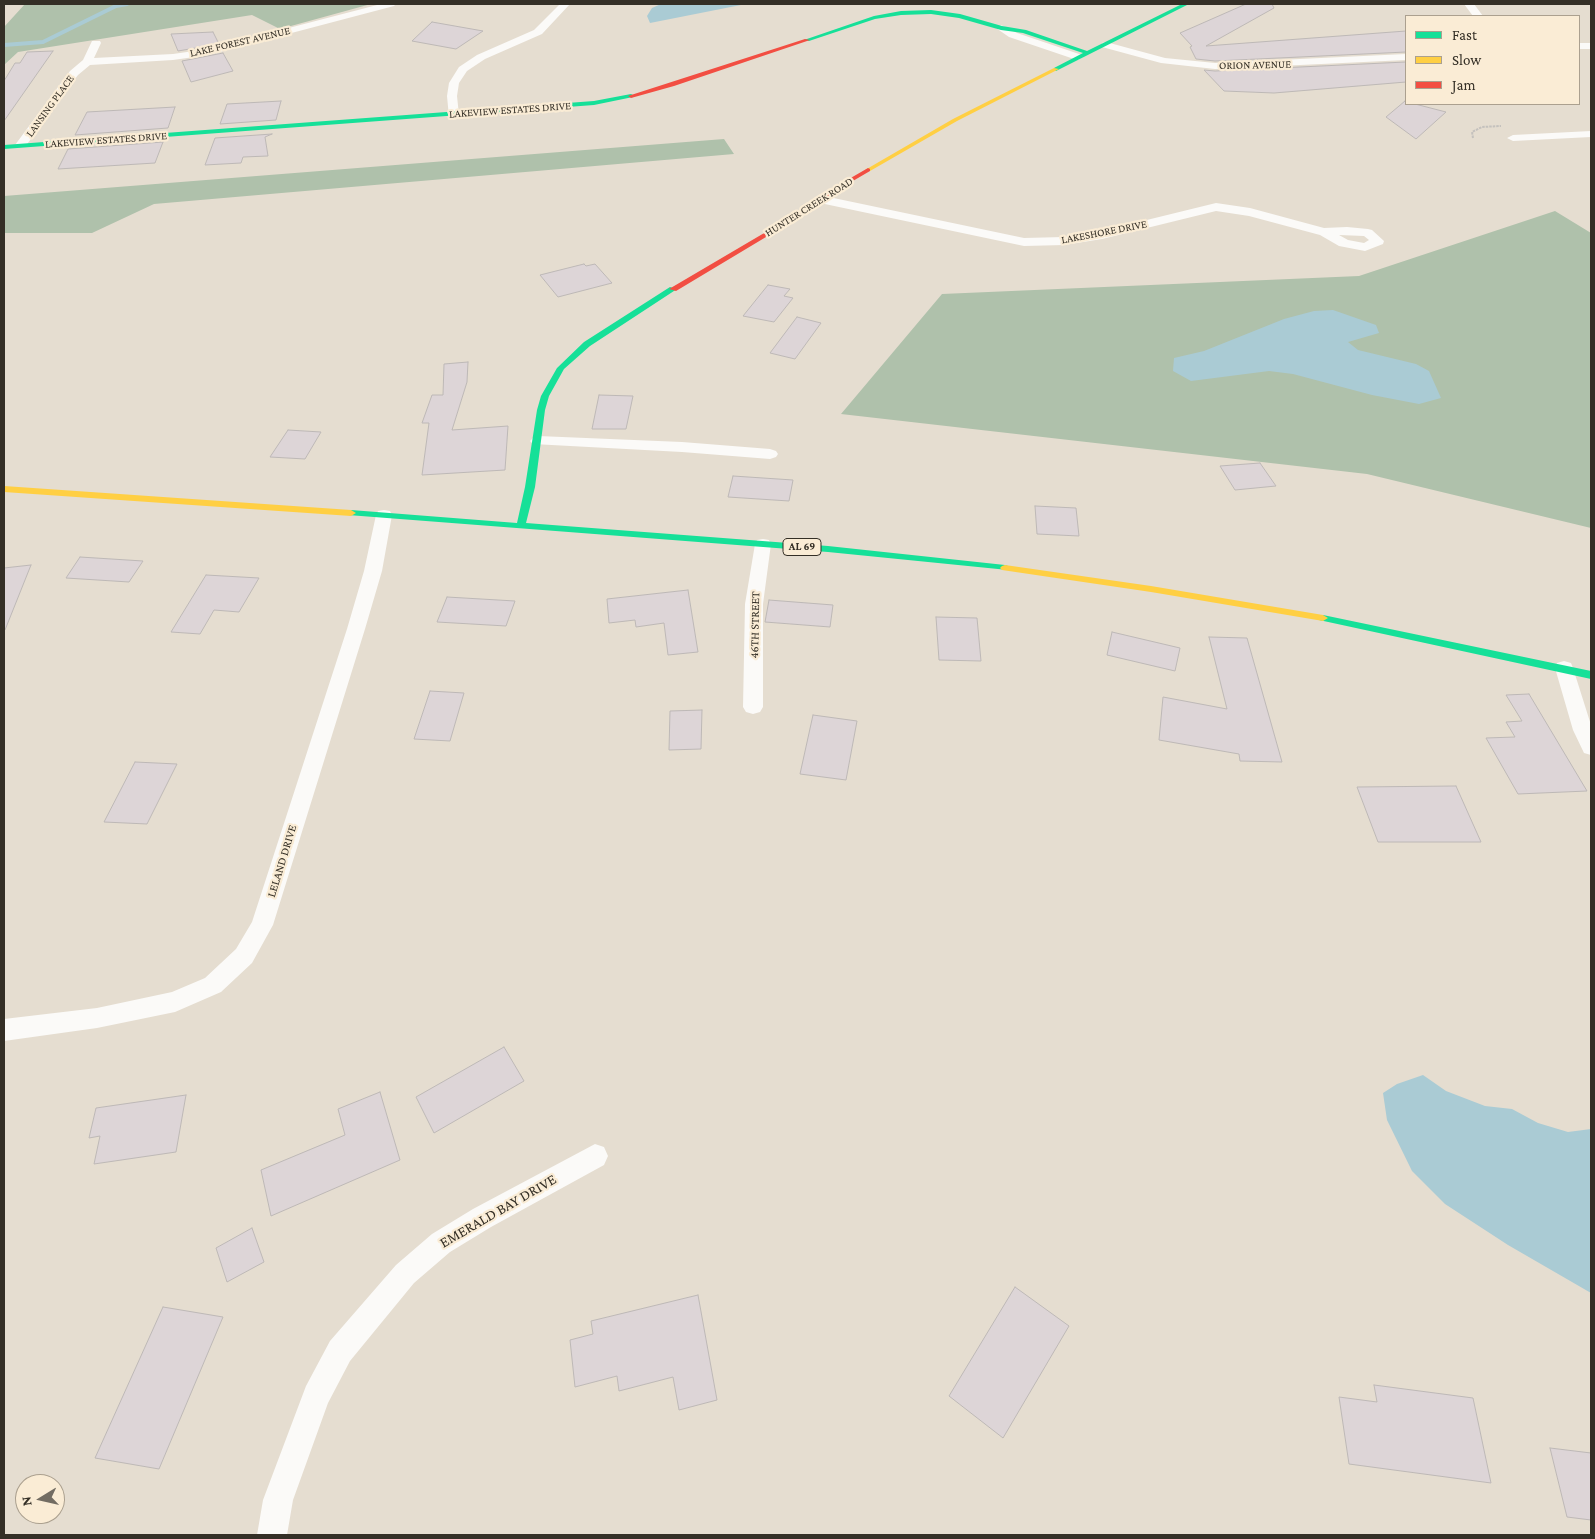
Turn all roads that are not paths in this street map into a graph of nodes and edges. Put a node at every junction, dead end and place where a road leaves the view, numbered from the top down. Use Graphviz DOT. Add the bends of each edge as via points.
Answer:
graph roads {
  1 [pos="390,4"];
  2 [pos="565,4"];
  3 [pos="1186,4"];
  4 [pos="1469,4"];
  5 [pos="1477,15"];
  6 [pos="96,43"];
  7 [pos="1106,45"];
  8 [pos="1083,55"];
  9 [pos="1405,57"];
  10 [pos="87,62"];
  11 [pos="453,114"];
  12 [pos="1591,134"];
  13 [pos="1513,138"];
  14 [pos="21,146"];
  15 [pos="4,147"];
  16 [pos="824,200"];
  17 [pos="1324,232"];
  18 [pos="538,441"];
  19 [pos="770,454"];
  20 [pos="4,489"];
  21 [pos="384,515"];
  22 [pos="521,524"];
  23 [pos="763,544"];
  24 [pos="1564,668"];
  25 [pos="1591,675"];
  26 [pos="753,707"];
  27 [pos="1591,748"];
  28 [pos="4,1030"];
  29 [pos="595,1156"];
  30 [pos="272,1535"];
  1 -- 10 [label="street, LAKE FOREST AVENUE" via="208,52"];
  2 -- 11 [label="street" via="538,32 481,57 463,69 454,83"];
  3 -- 7 [label="main road, HUNTER CREEK ROAD"];
  4 -- 5 [label="street"];
  6 -- 10 [label="street, LANSING PLACE"];
  7 -- 8 [label="main road, HUNTER CREEK ROAD"];
  7 -- 9 [label="street, ORION AVENUE" via="1165,61 1215,66"];
  8 -- 11 [label="main road, LAKEVIEW ESTATES DRIVE" via="1024,31 946,13 900,13 874,18 627,97 567,106"];
  8 -- 16 [label="main road, HUNTER CREEK ROAD" via="955,120 844,184"];
  10 -- 14 [label="street, LANSING PLACE" via="74,73"];
  11 -- 14 [label="main road, LAKEVIEW ESTATES DRIVE"];
  12 -- 13 [label="street"];
  14 -- 15 [label="main road, LAKEVIEW ESTATES DRIVE"];
  16 -- 17 [label="street, LAKESHORE DRIVE" via="1024,242 1064,241 1102,235 1216,207 1250,212"];
  16 -- 18 [label="main road, HUNTER CREEK ROAD" via="662,296 573,355 561,368 545,396"];
  18 -- 19 [label="street"];
  18 -- 22 [label="main road, HUNTER CREEK ROAD"];
  20 -- 21 [label="main road, AL 69"];
  21 -- 22 [label="main road, AL 69"];
  21 -- 28 [label="street, LELAND DRIVE" via="373,571 356,629 272,894 262,924 244,956 213,985 175,1002 97,1018"];
  22 -- 23 [label="main road, AL 69"];
  23 -- 24 [label="main road, AL 69" via="988,566 1151,589 1323,618"];
  23 -- 26 [label="street, 46TH STREET" via="754,604"];
  24 -- 25 [label="main road, AL 69"];
  24 -- 27 [label="street"];
  29 -- 30 [label="street, EMERALD BAY DRIVE" via="441,1243 405,1274 340,1350 316,1396 278,1500"];
}
